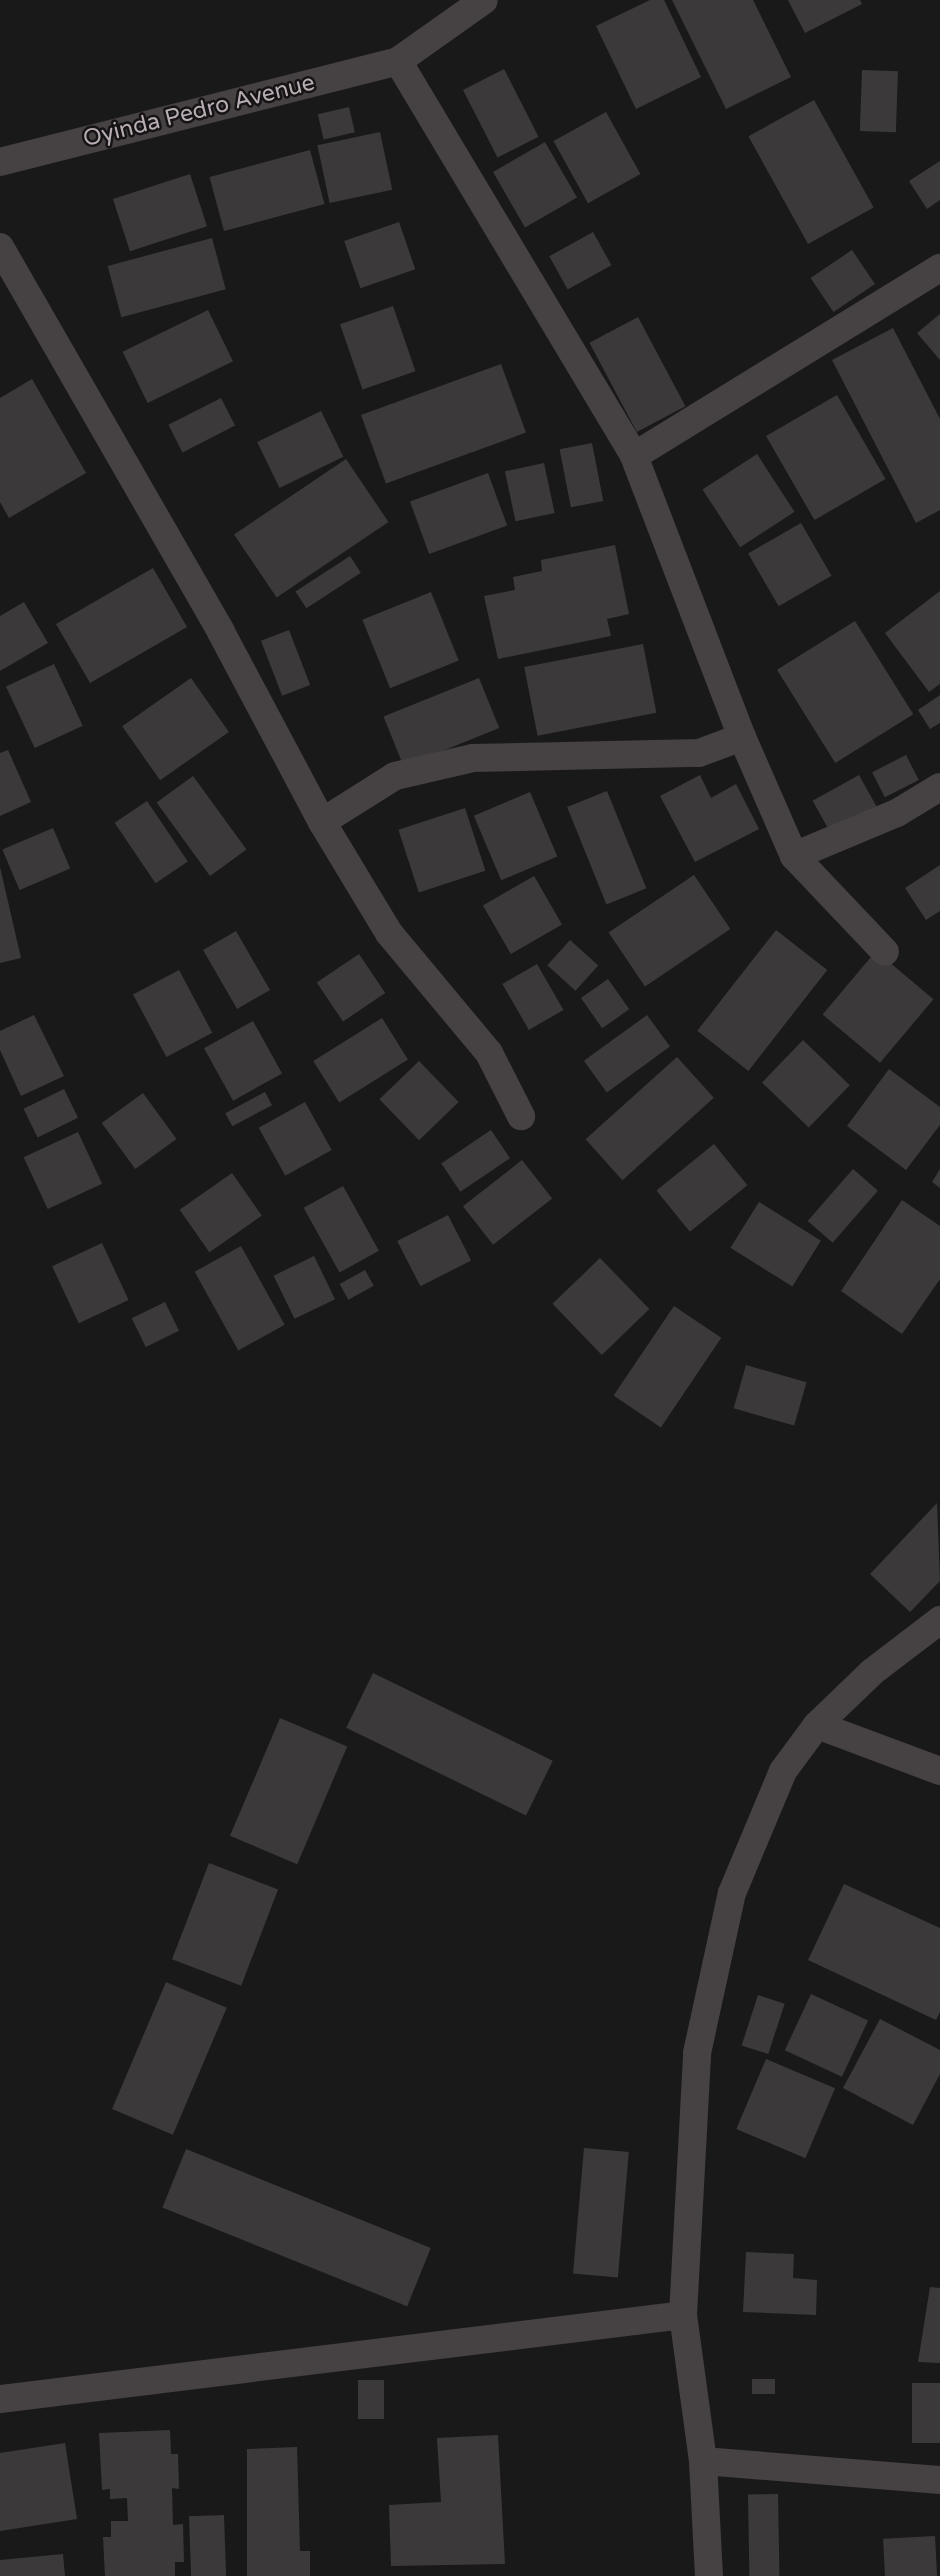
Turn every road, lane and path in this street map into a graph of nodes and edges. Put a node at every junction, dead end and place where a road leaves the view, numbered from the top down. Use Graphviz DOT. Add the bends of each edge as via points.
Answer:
graph roads {
  1 [pos="484,0"];
  2 [pos="398,61"];
  3 [pos="0,162"];
  4 [pos="0,247"];
  5 [pos="940,268"];
  6 [pos="634,456"];
  7 [pos="742,737"];
  8 [pos="940,787"];
  9 [pos="322,822"];
  10 [pos="794,856"];
  11 [pos="885,951"];
  12 [pos="521,1116"];
  13 [pos="940,1620"];
  14 [pos="817,1725"];
  15 [pos="940,1771"];
  16 [pos="683,2315"];
  17 [pos="0,2399"];
  18 [pos="703,2461"];
  19 [pos="940,2480"];
  20 [pos="709,2576"];
  1 -- 2 [label="street"];
  2 -- 3 [label="street, Oyinda Pedro Avenue"];
  2 -- 6 [label="street"];
  4 -- 9 [label="street" via="221,632"];
  5 -- 6 [label="street"];
  6 -- 7 [label="street"];
  7 -- 9 [label="street" via="699,753 473,758 395,776"];
  7 -- 10 [label="street"];
  8 -- 10 [label="street" via="897,813"];
  9 -- 12 [label="street" via="389,933 489,1053"];
  10 -- 11 [label="street"];
  13 -- 14 [label="street" via="872,1672"];
  14 -- 15 [label="street"];
  14 -- 16 [label="street" via="783,1771 732,1893 697,2053"];
  16 -- 17 [label="street"];
  16 -- 18 [label="street"];
  18 -- 19 [label="street"];
  18 -- 20 [label="street"];
}
